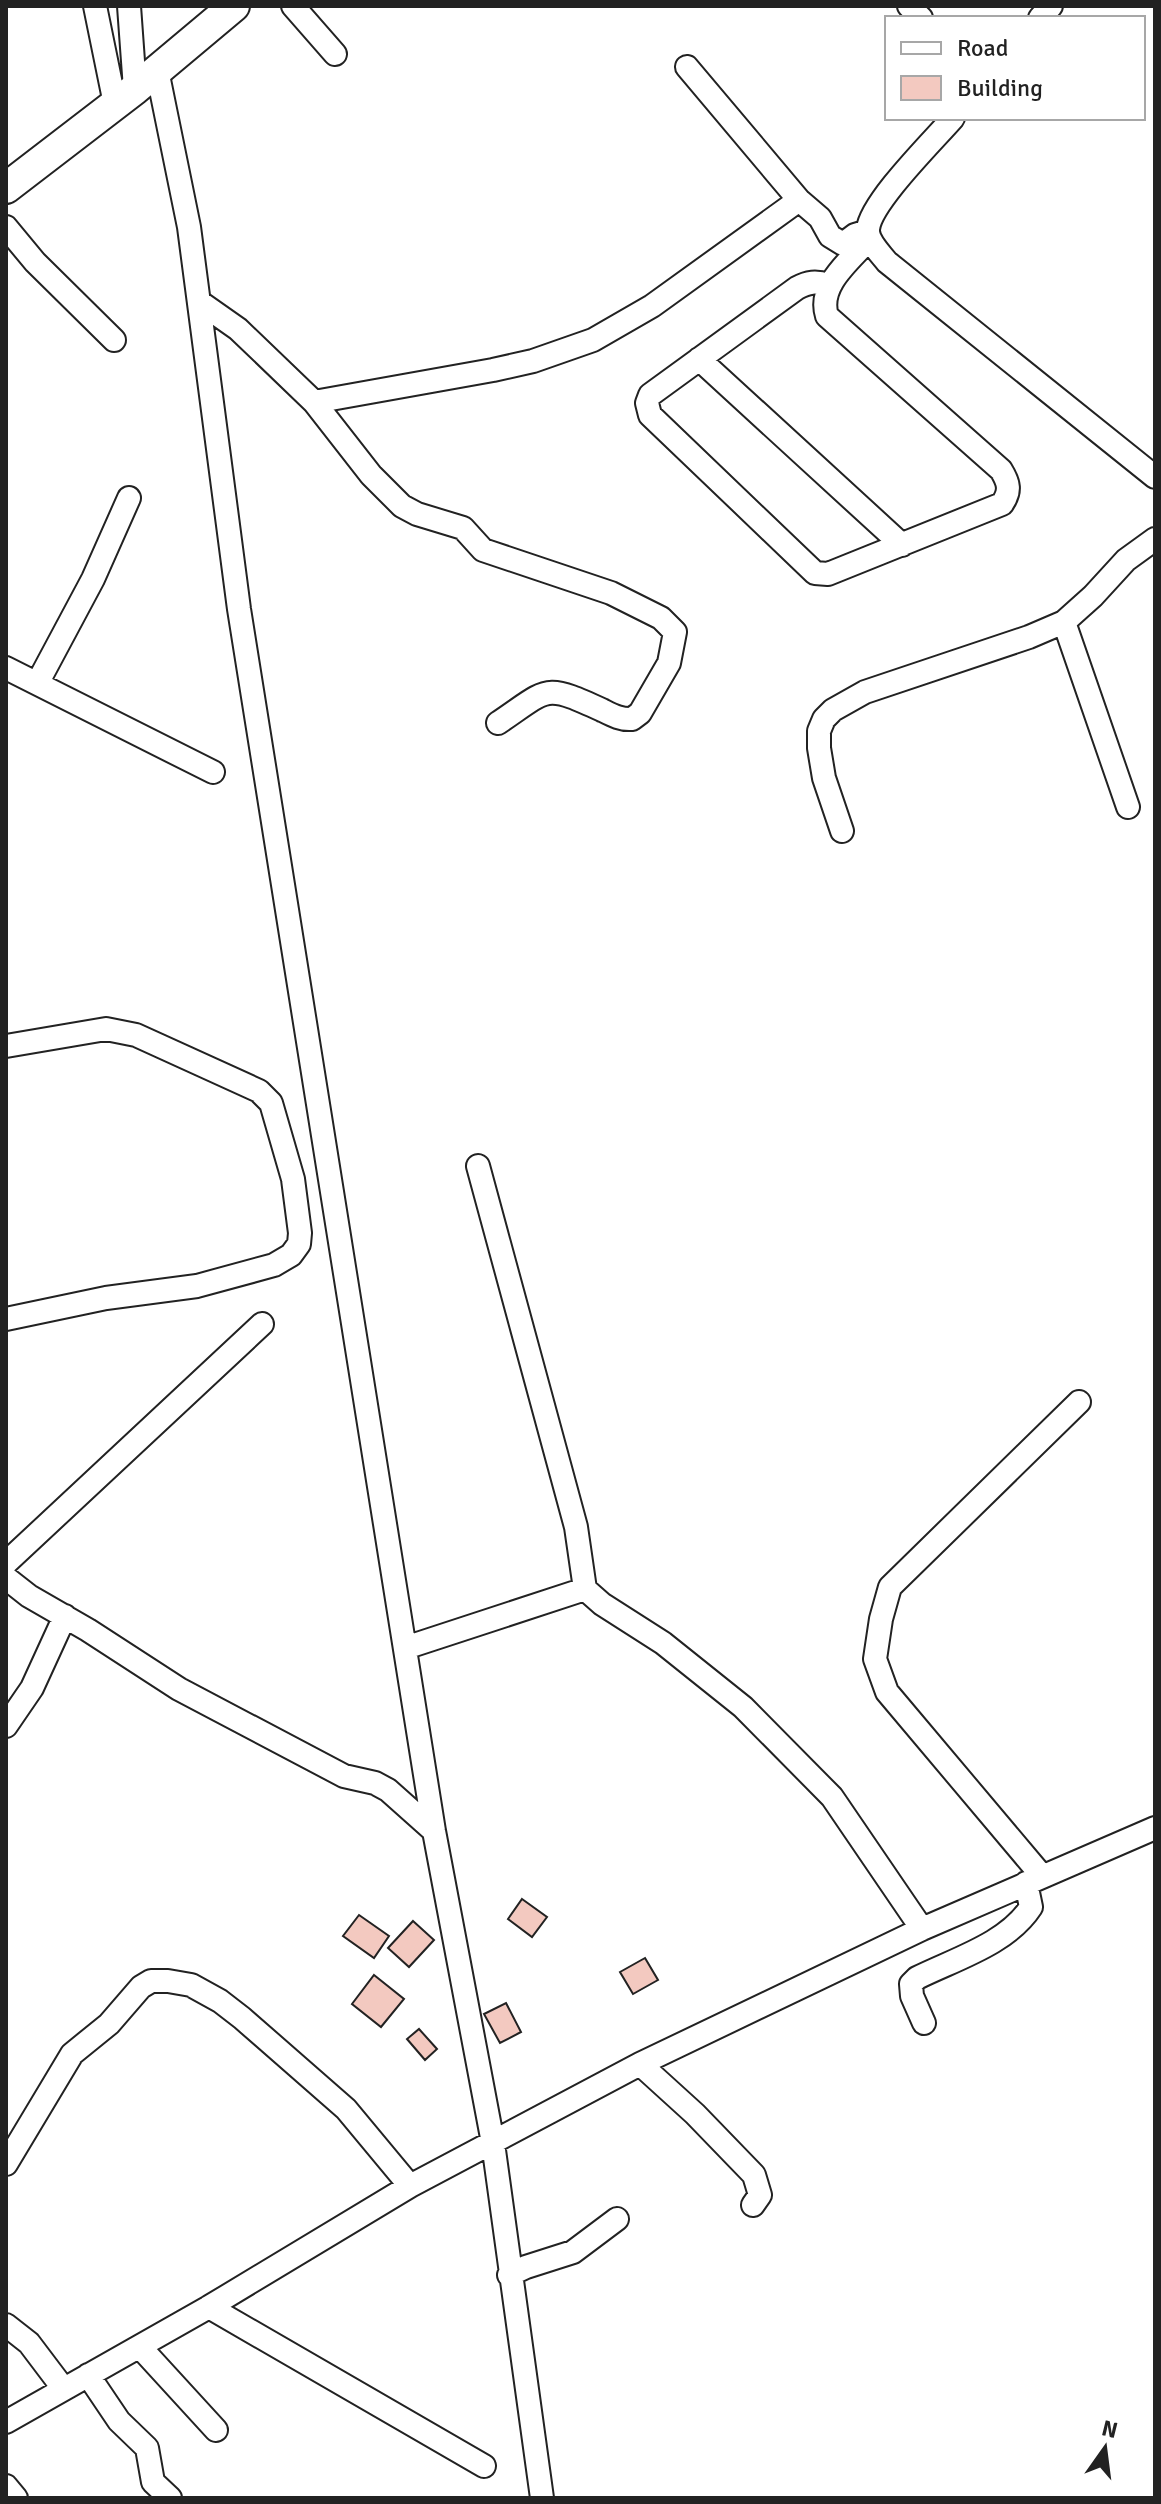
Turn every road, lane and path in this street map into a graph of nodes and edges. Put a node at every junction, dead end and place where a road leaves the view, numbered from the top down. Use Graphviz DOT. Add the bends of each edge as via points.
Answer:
graph roads {
  1 [pos="95,6"];
  2 [pos="129,6"];
  3 [pos="234,6"];
  4 [pos="293,6"];
  5 [pos="335,54"];
  6 [pos="687,67"];
  7 [pos="136,88"];
  8 [pos="951,120"];
  9 [pos="6,188"];
  10 [pos="799,200"];
  11 [pos="6,227"];
  12 [pos="869,235"];
  13 [pos="828,285"];
  14 [pos="201,303"];
  15 [pos="114,340"];
  16 [pos="699,359"];
  17 [pos="314,402"];
  18 [pos="1155,477"];
  19 [pos="129,498"];
  20 [pos="1155,539"];
  21 [pos="902,545"];
  22 [pos="1064,622"];
  23 [pos="6,668"];
  24 [pos="38,682"];
  25 [pos="498,723"];
  26 [pos="213,772"];
  27 [pos="1128,807"];
  28 [pos="842,831"];
  29 [pos="6,1046"];
  30 [pos="478,1166"];
  31 [pos="6,1319"];
  32 [pos="262,1324"];
  33 [pos="1079,1402"];
  34 [pos="6,1563"];
  35 [pos="6,1578"];
  36 [pos="585,1589"];
  37 [pos="65,1616"];
  38 [pos="405,1648"];
  39 [pos="6,1726"];
  40 [pos="1155,1828"];
  41 [pos="434,1831"];
  42 [pos="1034,1880"];
  43 [pos="922,1929"];
  44 [pos="924,2023"];
  45 [pos="640,2064"];
  46 [pos="493,2143"];
  47 [pos="6,2164"];
  48 [pos="410,2186"];
  49 [pos="753,2205"];
  50 [pos="617,2219"];
  51 [pos="509,2275"];
  52 [pos="209,2307"];
  53 [pos="6,2325"];
  54 [pos="140,2347"];
  55 [pos="88,2375"];
  56 [pos="63,2388"];
  57 [pos="6,2422"];
  58 [pos="216,2430"];
  59 [pos="484,2466"];
  60 [pos="6,2486"];
  61 [pos="16,2498"];
  62 [pos="170,2498"];
  63 [pos="542,2498"];
  1 -- 7 [label="street"];
  2 -- 7 [label="street"];
  3 -- 7 [label="main road"];
  4 -- 5 [label="street"];
  6 -- 10 [label="street"];
  7 -- 9 [label="main road"];
  7 -- 14 [label="street" via="189,227"];
  8 -- 12 [label="street" via="880,202"];
  10 -- 12 [label="street" via="840,244"];
  10 -- 17 [label="street" via="652,306 593,340 493,370"];
  11 -- 15 [label="street"];
  12 -- 13 [label="street"];
  12 -- 18 [label="street" via="887,262"];
  13 -- 16 [label="street" via="797,288"];
  13 -- 21 [label="street" via="823,306 827,316 1001,470 1009,487 1002,504"];
  14 -- 17 [label="street" via="238,329"];
  14 -- 38 [label="street" via="242,625"];
  16 -- 21 [label="street"];
  16 -- 21 [label="street" via="650,395 650,415 815,573 836,572"];
  17 -- 25 [label="street" via="402,506 463,528 483,550 611,593 661,618 675,632 669,663 632,719 556,691 538,696"];
  19 -- 24 [label="street"];
  20 -- 22 [label="street" via="1126,560"];
  22 -- 27 [label="street"];
  22 -- 28 [label="street" via="865,692 833,710 819,731 819,748"];
  23 -- 24 [label="street"];
  24 -- 26 [label="street"];
  29 -- 31 [label="street" via="106,1029 136,1035 259,1091 271,1103 293,1179 300,1233 291,1255 274,1265 197,1286"];
  30 -- 36 [label="street" via="576,1527"];
  32 -- 34 [label="street"];
  33 -- 42 [label="street" via="890,1587 875,1659 893,1701"];
  35 -- 37 [label="street"];
  36 -- 38 [label="street"];
  36 -- 43 [label="street" via="663,1643 754,1718 832,1797"];
  37 -- 39 [label="street" via="32,1688"];
  37 -- 41 [label="street" via="179,1689 344,1776 388,1790"];
  38 -- 41 [label="street"];
  40 -- 42 [label="street"];
  41 -- 46 [label="street"];
  42 -- 43 [label="street"];
  42 -- 44 [label="street" via="1031,1907 1023,1920 911,1984"];
  43 -- 45 [label="street"];
  45 -- 46 [label="street"];
  45 -- 49 [label="street" via="754,2175 760,2195"];
  46 -- 48 [label="street"];
  46 -- 51 [label="street"];
  47 -- 48 [label="street" via="72,2054 109,2024 141,1987 168,1981 191,1985 242,2018 346,2109"];
  48 -- 52 [label="street"];
  50 -- 51 [label="street" via="573,2252"];
  51 -- 63 [label="street"];
  52 -- 54 [label="street"];
  52 -- 59 [label="street"];
  53 -- 56 [label="street" via="29,2343"];
  54 -- 55 [label="street"];
  54 -- 58 [label="street"];
  55 -- 56 [label="street"];
  55 -- 62 [label="street" via="119,2421 144,2444 153,2482"];
  56 -- 57 [label="street"];
  60 -- 61 [label="street"];
}
